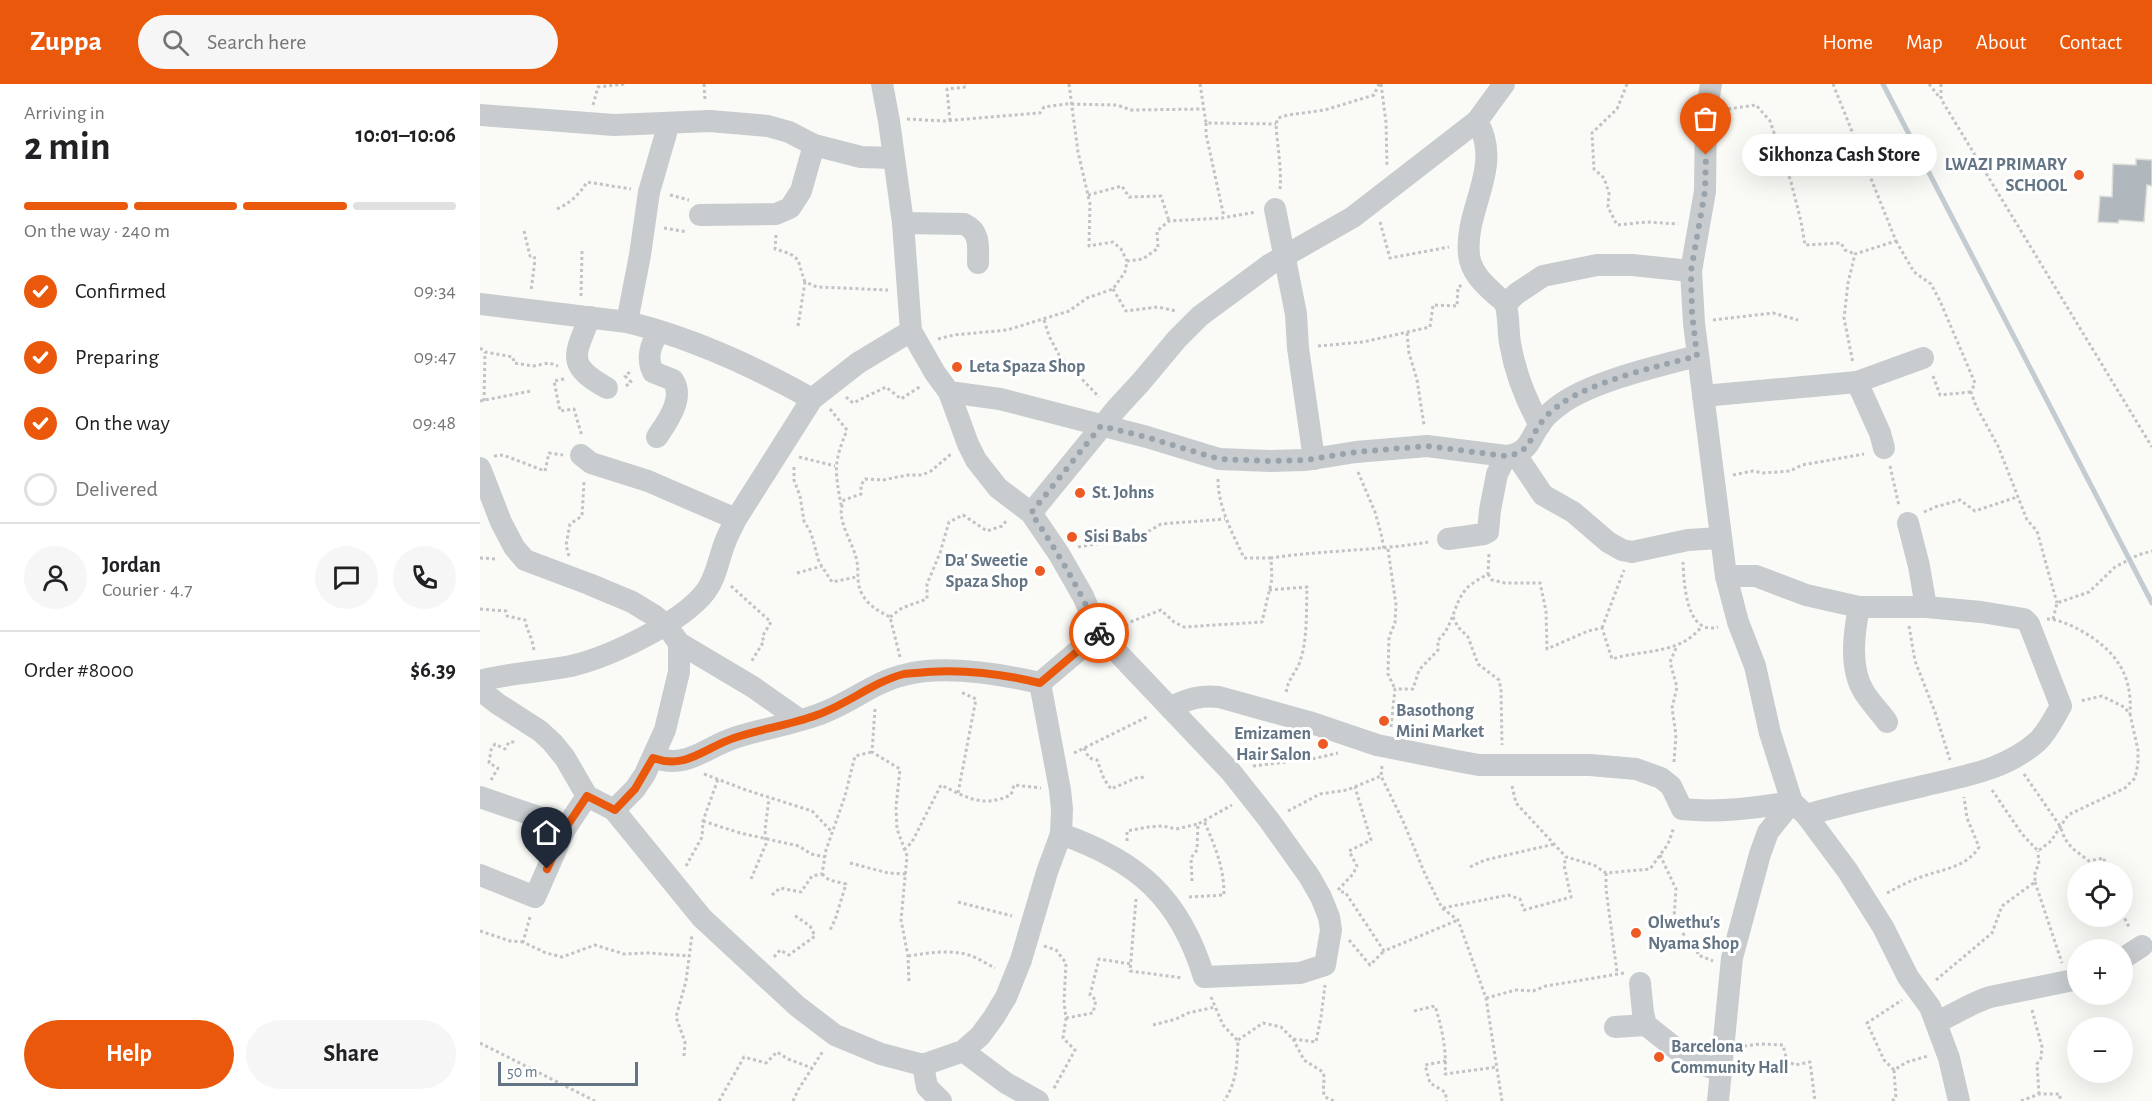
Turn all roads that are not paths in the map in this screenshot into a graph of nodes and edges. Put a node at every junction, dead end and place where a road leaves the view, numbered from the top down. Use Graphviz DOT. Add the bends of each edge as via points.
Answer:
graph roads {
  1 [pos="882,84"];
  2 [pos="1504,84"];
  3 [pos="1712,84"];
  4 [pos="480,115"];
  5 [pos="1477,122"];
  6 [pos="669,123"];
  7 [pos="814,145"];
  8 [pos="894,158"];
  9 [pos="1275,209"];
  10 [pos="696,213"];
  11 [pos="903,223"];
  12 [pos="1285,256"];
  13 [pos="978,263"];
  14 [pos="1691,271"];
  15 [pos="480,304"];
  16 [pos="1506,304"];
  17 [pos="585,316"];
  18 [pos="627,321"];
  19 [pos="659,332"];
  20 [pos="915,338"];
  21 [pos="1697,356"];
  22 [pos="1923,358"];
  23 [pos="1857,382"];
  24 [pos="943,384"];
  25 [pos="607,388"];
  26 [pos="820,393"];
  27 [pos="1703,396"];
  28 [pos="1540,424"];
  29 [pos="1101,426"];
  30 [pos="657,437"];
  31 [pos="1884,448"];
  32 [pos="1511,455"];
  33 [pos="586,459"];
  34 [pos="1314,459"];
  35 [pos="486,462"];
  36 [pos="1025,509"];
  37 [pos="736,519"];
  38 [pos="1908,523"];
  39 [pos="1720,538"];
  40 [pos="1448,539"];
  41 [pos="1725,576"];
  42 [pos="1859,607"];
  43 [pos="1916,607"];
  44 [pos="673,634"];
  45 [pos="1103,637"];
  46 [pos="480,681"];
  47 [pos="1040,683"];
  48 [pos="480,690"];
  49 [pos="1171,707"];
  50 [pos="800,720"];
  51 [pos="1887,722"];
  52 [pos="653,758"];
  53 [pos="485,790"];
  54 [pos="587,796"];
  55 [pos="1799,809"];
  56 [pos="615,810"];
  57 [pos="565,829"];
  58 [pos="1061,834"];
  59 [pos="480,875"];
  60 [pos="2142,946"];
  61 [pos="2133,952"];
  62 [pos="2067,980"];
  63 [pos="1640,983"];
  64 [pos="1937,1022"];
  65 [pos="1646,1025"];
  66 [pos="1615,1027"];
  67 [pos="963,1051"];
  68 [pos="923,1065"];
  69 [pos="1720,1071"];
  70 [pos="1043,1099"];
  71 [pos="940,1101"];
  72 [pos="1718,1101"];
  73 [pos="1959,1101"];
  1 -- 8 [label="street"];
  2 -- 5 [label="street"];
  3 -- 14 [label="street" via="1706,114 1705,191"];
  4 -- 6 [label="street" via="588,124"];
  5 -- 12 [label="street" via="1353,217"];
  5 -- 16 [label="street" via="1485,134 1487,161 1470,233 1472,267"];
  6 -- 7 [label="street" via="710,121 768,126"];
  6 -- 18 [label="street" via="649,192"];
  7 -- 8 [label="street" via="861,157"];
  7 -- 10 [label="street" via="796,201 783,213"];
  8 -- 11 [label="street"];
  9 -- 12 [label="street"];
  11 -- 13 [label="street" via="971,227 977,235"];
  11 -- 20 [label="street" via="907,294"];
  12 -- 29 [label="street" via="1200,316"];
  12 -- 34 [label="street"];
  14 -- 16 [label="street" via="1597,265 1543,276"];
  14 -- 21 [label="street"];
  15 -- 17 [label="street"];
  16 -- 28 [label="street" via="1514,363"];
  17 -- 18 [label="street"];
  17 -- 25 [label="street" via="575,367"];
  18 -- 19 [label="street"];
  19 -- 26 [label="street" via="708,347"];
  19 -- 30 [label="street" via="651,349 650,366 653,372 673,380 677,390 670,418"];
  20 -- 24 [label="street"];
  20 -- 26 [label="street" via="858,363"];
  21 -- 27 [label="street"];
  21 -- 28 [label="street" via="1577,393"];
  22 -- 23 [label="street"];
  23 -- 27 [label="street"];
  23 -- 31 [label="street"];
  24 -- 29 [label="street"];
  24 -- 36 [label="street" via="976,460 998,488"];
  26 -- 37 [label="street"];
  27 -- 39 [label="street"];
  28 -- 32 [label="street" via="1525,448"];
  29 -- 34 [label="street" via="1219,459"];
  29 -- 36 [label="street"];
  32 -- 34 [label="street" via="1427,446"];
  32 -- 39 [label="street" via="1543,495 1573,512 1622,550 1632,552 1688,540"];
  32 -- 40 [label="street" via="1497,474 1488,532"];
  33 -- 37 [label="street"];
  35 -- 44 [label="street" via="501,522 519,555 632,602 655,616"];
  36 -- 45 [label="street" via="1059,554"];
  37 -- 44 [label="street" via="715,575"];
  38 -- 43 [label="street" via="1919,566"];
  39 -- 41 [label="street"];
  41 -- 42 [label="street" via="1756,576 1806,595"];
  41 -- 55 [label="street" via="1755,666 1770,733"];
  42 -- 43 [label="street"];
  42 -- 51 [label="street" via="1856,670 1864,692"];
  43 -- 55 [label="street" via="2024,619 2061,706 2046,732 2027,750 1982,772 1854,801"];
  44 -- 46 [label="street" via="573,665"];
  44 -- 50 [label="street"];
  44 -- 52 [label="street" via="679,672 672,708"];
  45 -- 47 [label="street"];
  45 -- 49 [label="street"];
  47 -- 50 [label="street" via="992,673 905,674 819,715"];
  47 -- 58 [label="street" via="1060,790"];
  48 -- 54 [label="street" via="558,747"];
  49 -- 55 [label="street" via="1190,698 1219,697 1353,738 1479,765 1636,769 1661,777 1671,786 1682,809"];
  49 -- 58 [label="street" via="1269,820 1321,897 1331,930 1325,965 1300,973 1204,977 1196,950 1175,912 1149,881 1090,844"];
  50 -- 52 [label="street" via="735,738 686,761"];
  52 -- 56 [label="street" via="635,789"];
  53 -- 57 [label="street"];
  54 -- 56 [label="street"];
  54 -- 57 [label="street"];
  55 -- 64 [label="street" via="1869,904 1900,964"];
  55 -- 69 [label="street" via="1768,832 1760,854 1731,969"];
  56 -- 68 [label="street" via="702,918 804,1012 835,1035 874,1052"];
  57 -- 59 [label="street" via="534,897"];
  58 -- 67 [label="street" via="1006,997 980,1036"];
  60 -- 61 [label="street"];
  62 -- 64 [label="street" via="1979,1000"];
  63 -- 65 [label="street"];
  64 -- 73 [label="street"];
  65 -- 66 [label="street"];
  65 -- 69 [label="street" via="1689,1059"];
  67 -- 68 [label="street"];
  67 -- 70 [label="street" via="1006,1083"];
  68 -- 71 [label="street" via="927,1087"];
  69 -- 72 [label="street"];
}
